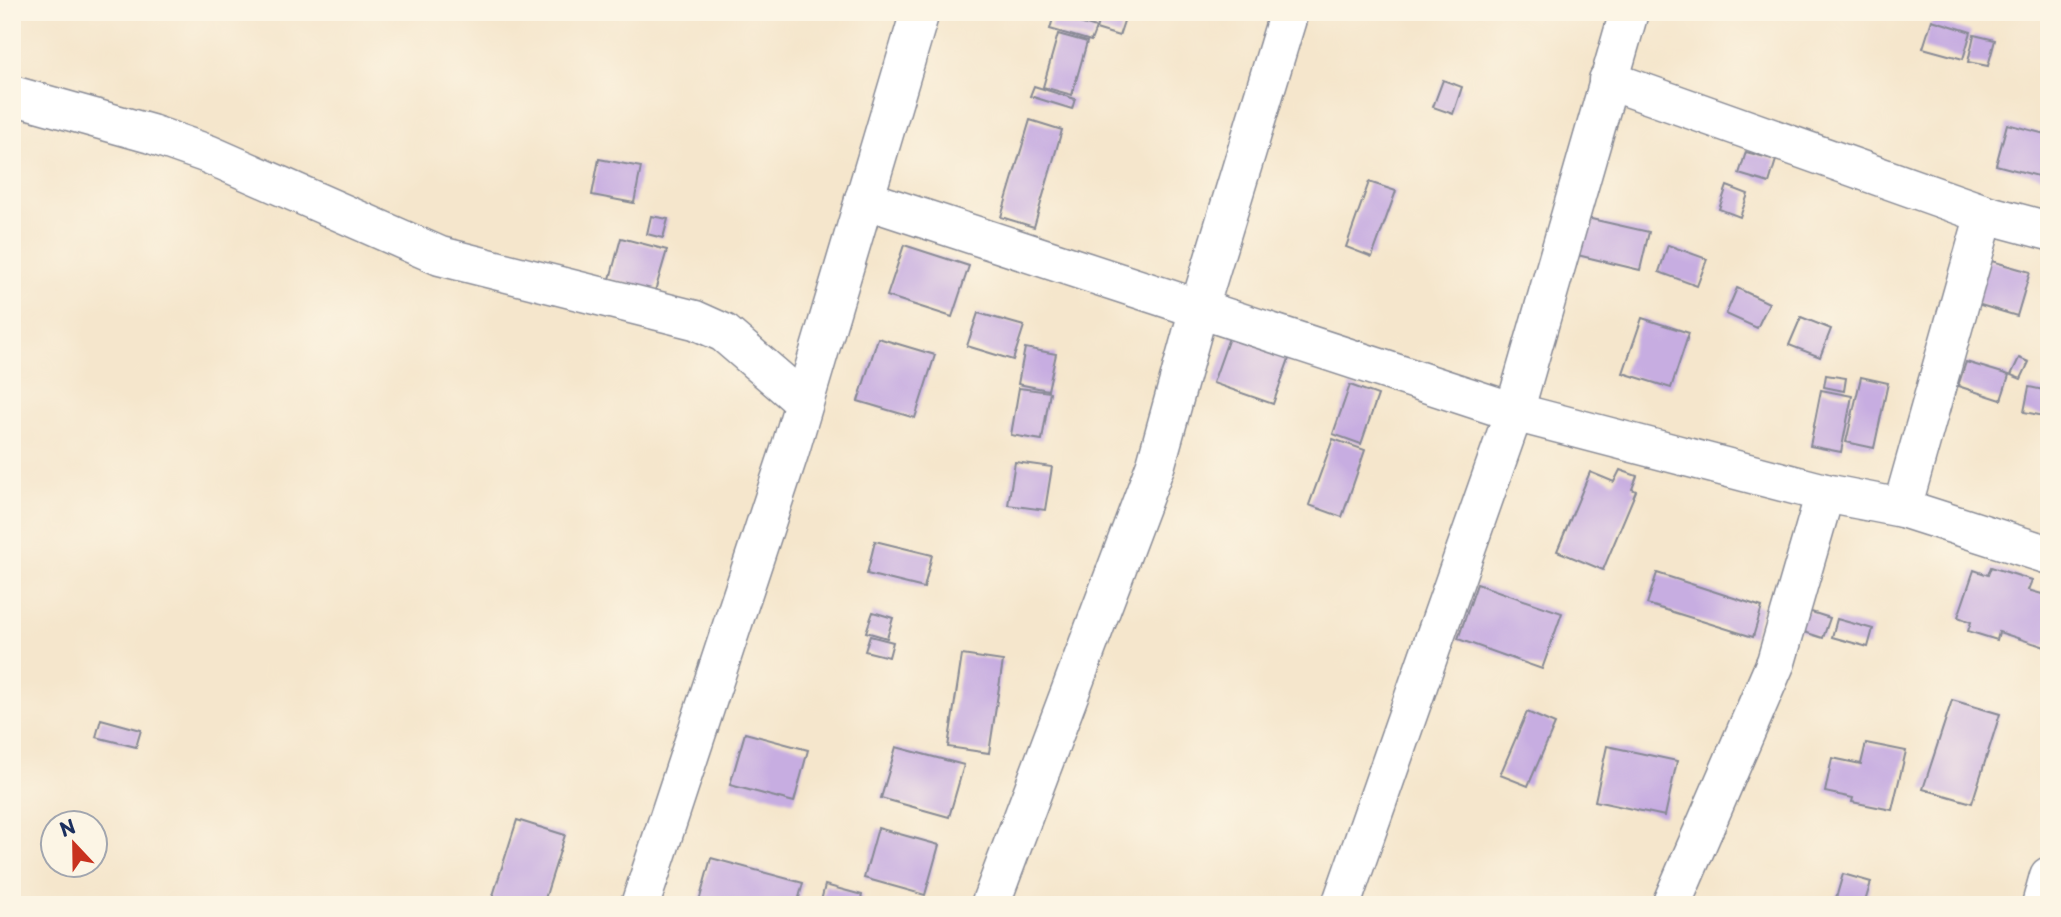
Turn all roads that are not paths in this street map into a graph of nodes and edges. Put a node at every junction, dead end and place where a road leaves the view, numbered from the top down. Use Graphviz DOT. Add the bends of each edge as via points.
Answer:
graph roads {
  1 [pos="920,12"];
  2 [pos="1289,12"];
  3 [pos="1629,12"];
  4 [pos="1608,80"];
  5 [pos="12,95"];
  6 [pos="864,199"];
  7 [pos="1985,215"];
  8 [pos="2049,231"];
  9 [pos="1199,307"];
  10 [pos="804,402"];
  11 [pos="1514,412"];
  12 [pos="1825,493"];
  13 [pos="1902,508"];
  14 [pos="2049,555"];
  15 [pos="2049,876"];
  16 [pos="640,905"];
  17 [pos="990,905"];
  18 [pos="1341,905"];
  19 [pos="1671,905"];
  20 [pos="2041,905"];
  1 -- 6 [label="street"];
  2 -- 9 [label="street"];
  3 -- 4 [label="street"];
  4 -- 7 [label="street"];
  4 -- 11 [label="street"];
  5 -- 10 [label="street" via="208,154 440,256 695,320 724,333"];
  6 -- 9 [label="street"];
  6 -- 10 [label="street"];
  7 -- 8 [label="street"];
  7 -- 13 [label="street"];
  9 -- 11 [label="street"];
  9 -- 17 [label="street" via="1156,464"];
  10 -- 16 [label="street"];
  11 -- 12 [label="street"];
  11 -- 18 [label="street"];
  12 -- 13 [label="street"];
  12 -- 19 [label="street" via="1776,662"];
  13 -- 14 [label="street"];
  15 -- 20 [label="street"];
}
